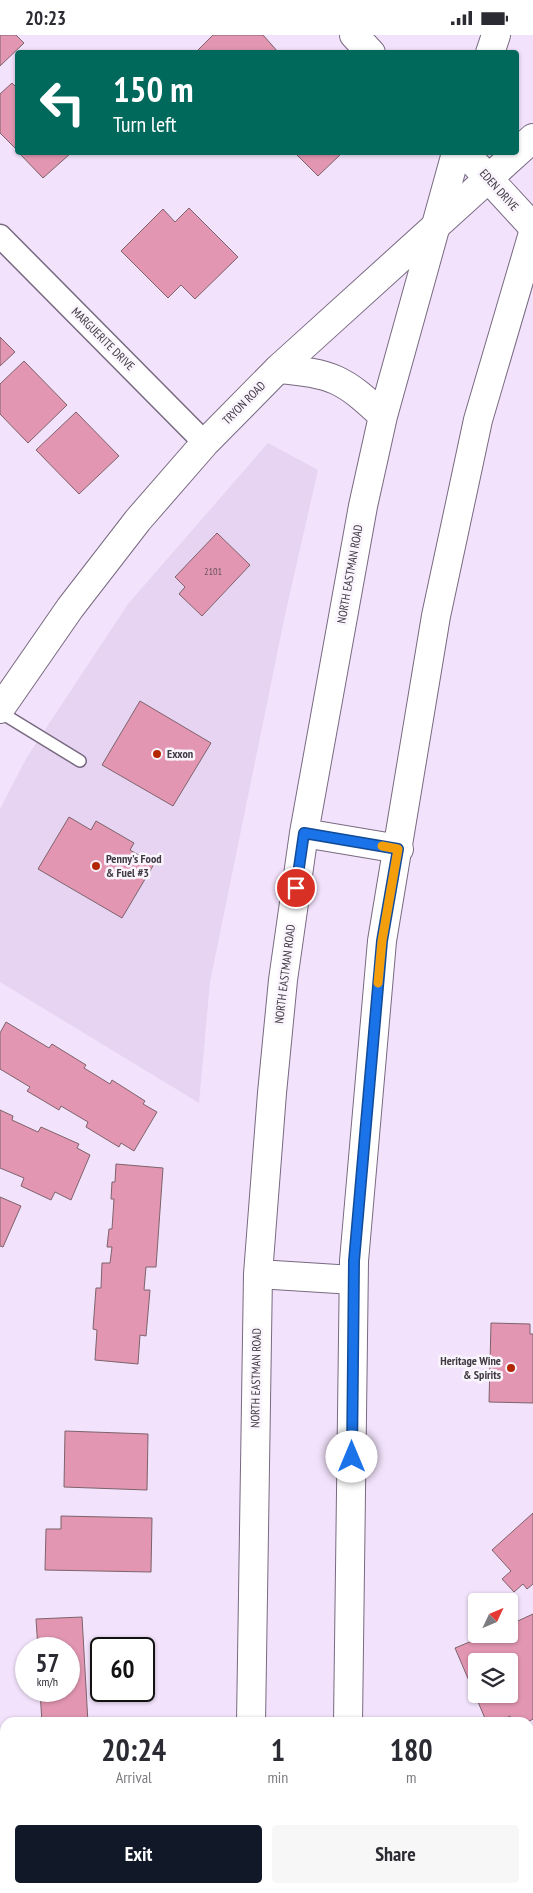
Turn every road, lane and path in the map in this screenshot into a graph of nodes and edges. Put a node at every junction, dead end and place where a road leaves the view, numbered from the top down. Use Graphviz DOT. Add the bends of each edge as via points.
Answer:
graph roads {
  1 [pos="354,35"];
  2 [pos="496,35"];
  3 [pos="368,50"];
  4 [pos="491,50"];
  5 [pos="533,138"];
  6 [pos="519,150"];
  7 [pos="455,155"];
  8 [pos="467,155"];
  9 [pos="514,155"];
  10 [pos="488,178"];
  11 [pos="434,225"];
  12 [pos="533,227"];
  13 [pos="533,233"];
  14 [pos="0,235"];
  15 [pos="278,369"];
  16 [pos="383,417"];
  17 [pos="205,443"];
  18 [pos="0,710"];
  19 [pos="80,761"];
  20 [pos="304,833"];
  21 [pos="398,849"];
  22 [pos="258,1274"];
  23 [pos="353,1280"];
  24 [pos="251,1717"];
  25 [pos="348,1717"];
  1 -- 3 [label="main road"];
  2 -- 4 [label="main road"];
  5 -- 6 [label="main road, TRYON ROAD"];
  7 -- 11 [label="main road, NORTH EASTMAN ROAD"];
  8 -- 10 [label="main road, EDEN DRIVE"];
  9 -- 10 [label="main road, TRYON ROAD"];
  10 -- 11 [label="main road, TRYON ROAD"];
  10 -- 12 [label="main road, EDEN DRIVE"];
  11 -- 15 [label="main road, TRYON ROAD"];
  11 -- 16 [label="main road, NORTH EASTMAN ROAD"];
  13 -- 21 [label="main road" via="478,421 436,616"];
  14 -- 17 [label="street, MARGUERITE DRIVE"];
  15 -- 16 [label="main road" via="310,371 348,385"];
  15 -- 17 [label="main road, TRYON ROAD"];
  16 -- 20 [label="main road, NORTH EASTMAN ROAD" via="357,537"];
  17 -- 18 [label="main road, TRYON ROAD" via="93,578 31,661"];
  18 -- 19 [label="lane"];
  20 -- 21 [label="main road"];
  20 -- 22 [label="main road, NORTH EASTMAN ROAD" via="282,989"];
  21 -- 23 [label="main road" via="382,941"];
  22 -- 23 [label="main road"];
  22 -- 24 [label="main road, NORTH EASTMAN ROAD"];
  23 -- 25 [label="main road"];
}
